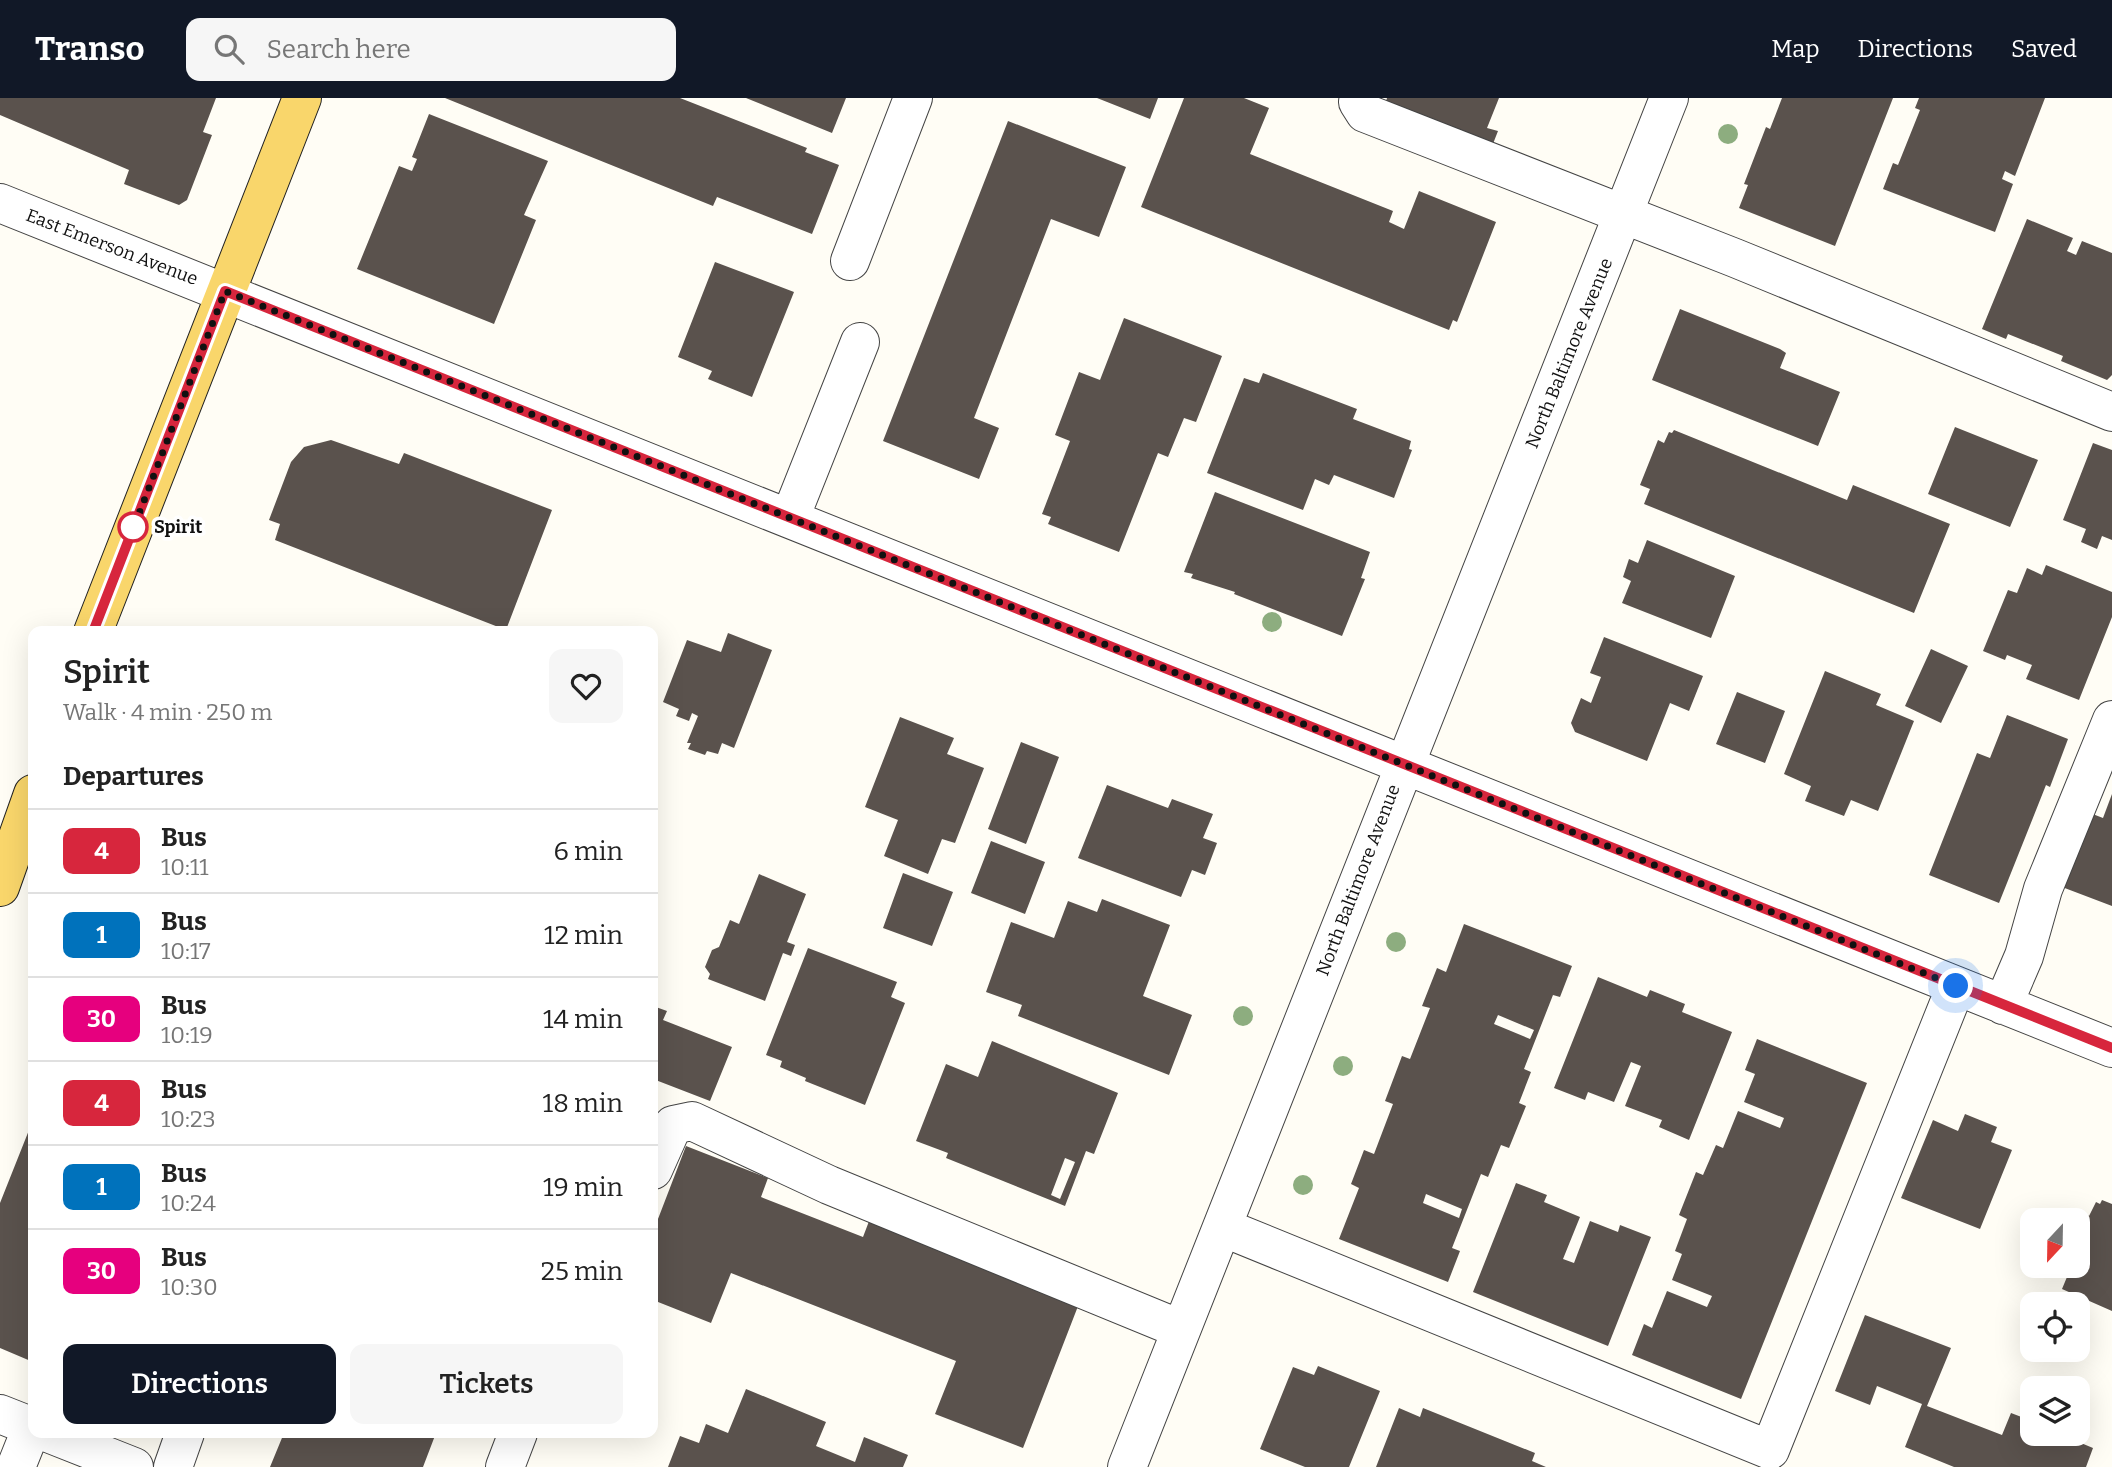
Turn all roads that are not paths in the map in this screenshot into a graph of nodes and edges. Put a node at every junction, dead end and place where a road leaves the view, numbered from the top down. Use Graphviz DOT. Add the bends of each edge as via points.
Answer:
graph roads {
  1 [pos="302,98"];
  2 [pos="913,98"];
  3 [pos="1359,98"];
  4 [pos="1669,98"];
  5 [pos="0,203"];
  6 [pos="1624,215"];
  7 [pos="850,261"];
  8 [pos="225,291"];
  9 [pos="860,342"];
  10 [pos="2112,412"];
  11 [pos="790,518"];
  12 [pos="95,626"];
  13 [pos="2112,720"];
  14 [pos="1403,764"];
  15 [pos="28,808"];
  16 [pos="0,887"];
  17 [pos="1956,986"];
  18 [pos="2003,1005"];
  19 [pos="2112,1048"];
  20 [pos="658,1159"];
  21 [pos="1222,1227"];
  22 [pos="1180,1329"];
  23 [pos="28,1425"];
  24 [pos="61,1438"];
  25 [pos="184,1438"];
  26 [pos="516,1438"];
  27 [pos="16,1467"];
  28 [pos="134,1467"];
  29 [pos="173,1467"];
  30 [pos="505,1467"];
  31 [pos="1127,1467"];
  1 -- 8 [label="main road"];
  2 -- 7 [label="street"];
  3 -- 6 [label="street" via="1365,113"];
  4 -- 6 [label="street, North Baltimore Avenue"];
  5 -- 8 [label="street, East Emerson Avenue"];
  6 -- 10 [label="street"];
  6 -- 14 [label="street, North Baltimore Avenue"];
  8 -- 11 [label="street, East Emerson Avenue"];
  8 -- 12 [label="main road"];
  9 -- 11 [label="street"];
  11 -- 14 [label="street, East Emerson Avenue"];
  13 -- 18 [label="street" via="2043,888 2024,956"];
  14 -- 17 [label="street, East Emerson Avenue"];
  14 -- 21 [label="street, North Baltimore Avenue"];
  15 -- 16 [label="main road"];
  17 -- 18 [label="street, East Emerson Avenue"];
  17 -- 21 [label="street" via="1770,1450"];
  18 -- 19 [label="street, East Emerson Avenue"];
  20 -- 22 [label="street" via="673,1125 692,1121 829,1185"];
  21 -- 22 [label="street, North Baltimore Avenue"];
  22 -- 31 [label="street, North Baltimore Avenue"];
  23 -- 27 [label="street"];
  24 -- 28 [label="street"];
  25 -- 29 [label="street"];
  26 -- 30 [label="street"];
}
